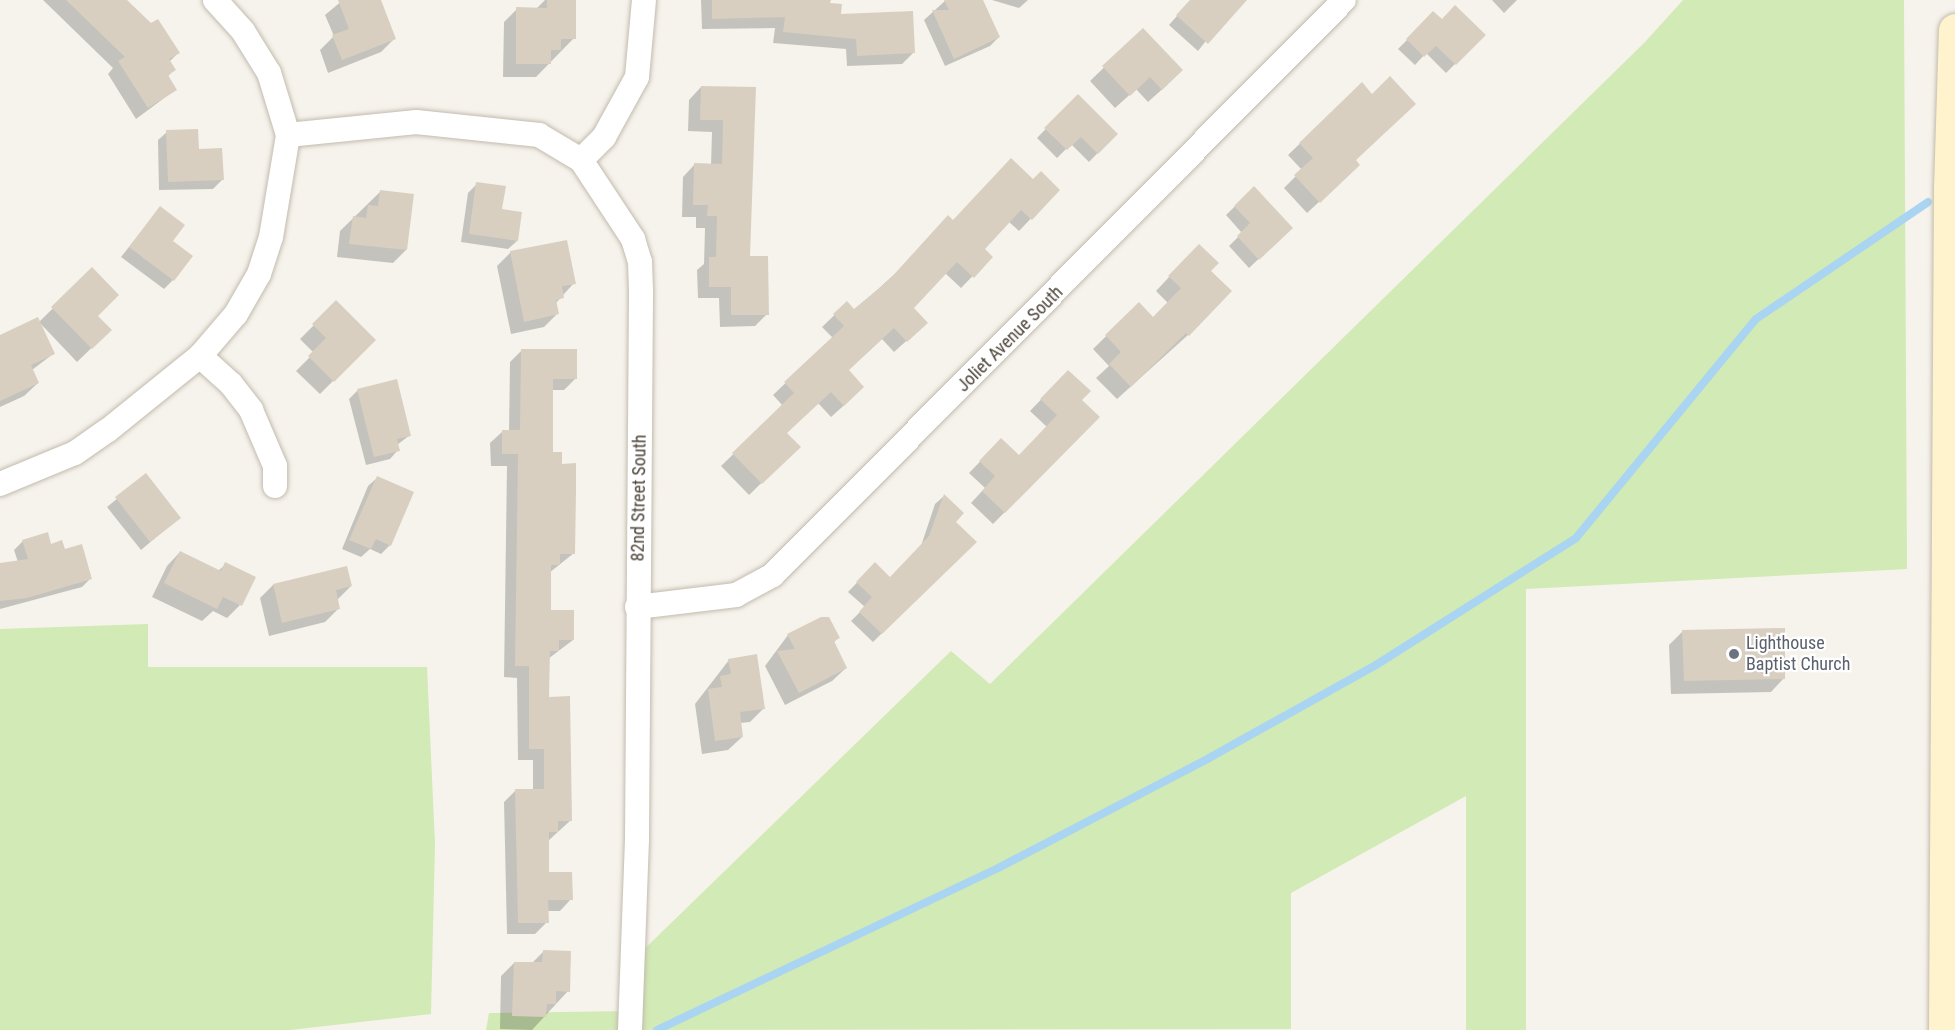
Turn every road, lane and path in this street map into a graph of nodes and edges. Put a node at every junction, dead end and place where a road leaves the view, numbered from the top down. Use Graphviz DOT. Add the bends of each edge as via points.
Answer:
graph roads {
  1 [pos="215,0"];
  2 [pos="644,0"];
  3 [pos="1344,0"];
  4 [pos="1955,30"];
  5 [pos="288,135"];
  6 [pos="581,160"];
  7 [pos="200,356"];
  8 [pos="0,484"];
  9 [pos="275,486"];
  10 [pos="637,607"];
  11 [pos="1951,713"];
  12 [pos="630,1030"];
  13 [pos="1945,1030"];
  1 -- 5 [label="street" via="243,31 269,73"];
  2 -- 6 [label="street" via="637,77 604,137"];
  3 -- 10 [label="street, Joliet Avenue South" via="773,575 736,595"];
  4 -- 11 [label="main road" via="1950,188"];
  5 -- 6 [label="street" via="416,122 539,135"];
  5 -- 7 [label="street" via="271,237 259,274 236,314"];
  6 -- 10 [label="street, 82nd Street South" via="612,201 633,239 640,262"];
  7 -- 8 [label="street" via="75,453"];
  7 -- 9 [label="street" via="231,384 251,410 275,466"];
  10 -- 12 [label="street, 82nd Street South"];
  11 -- 13 [label="main road"];
}
